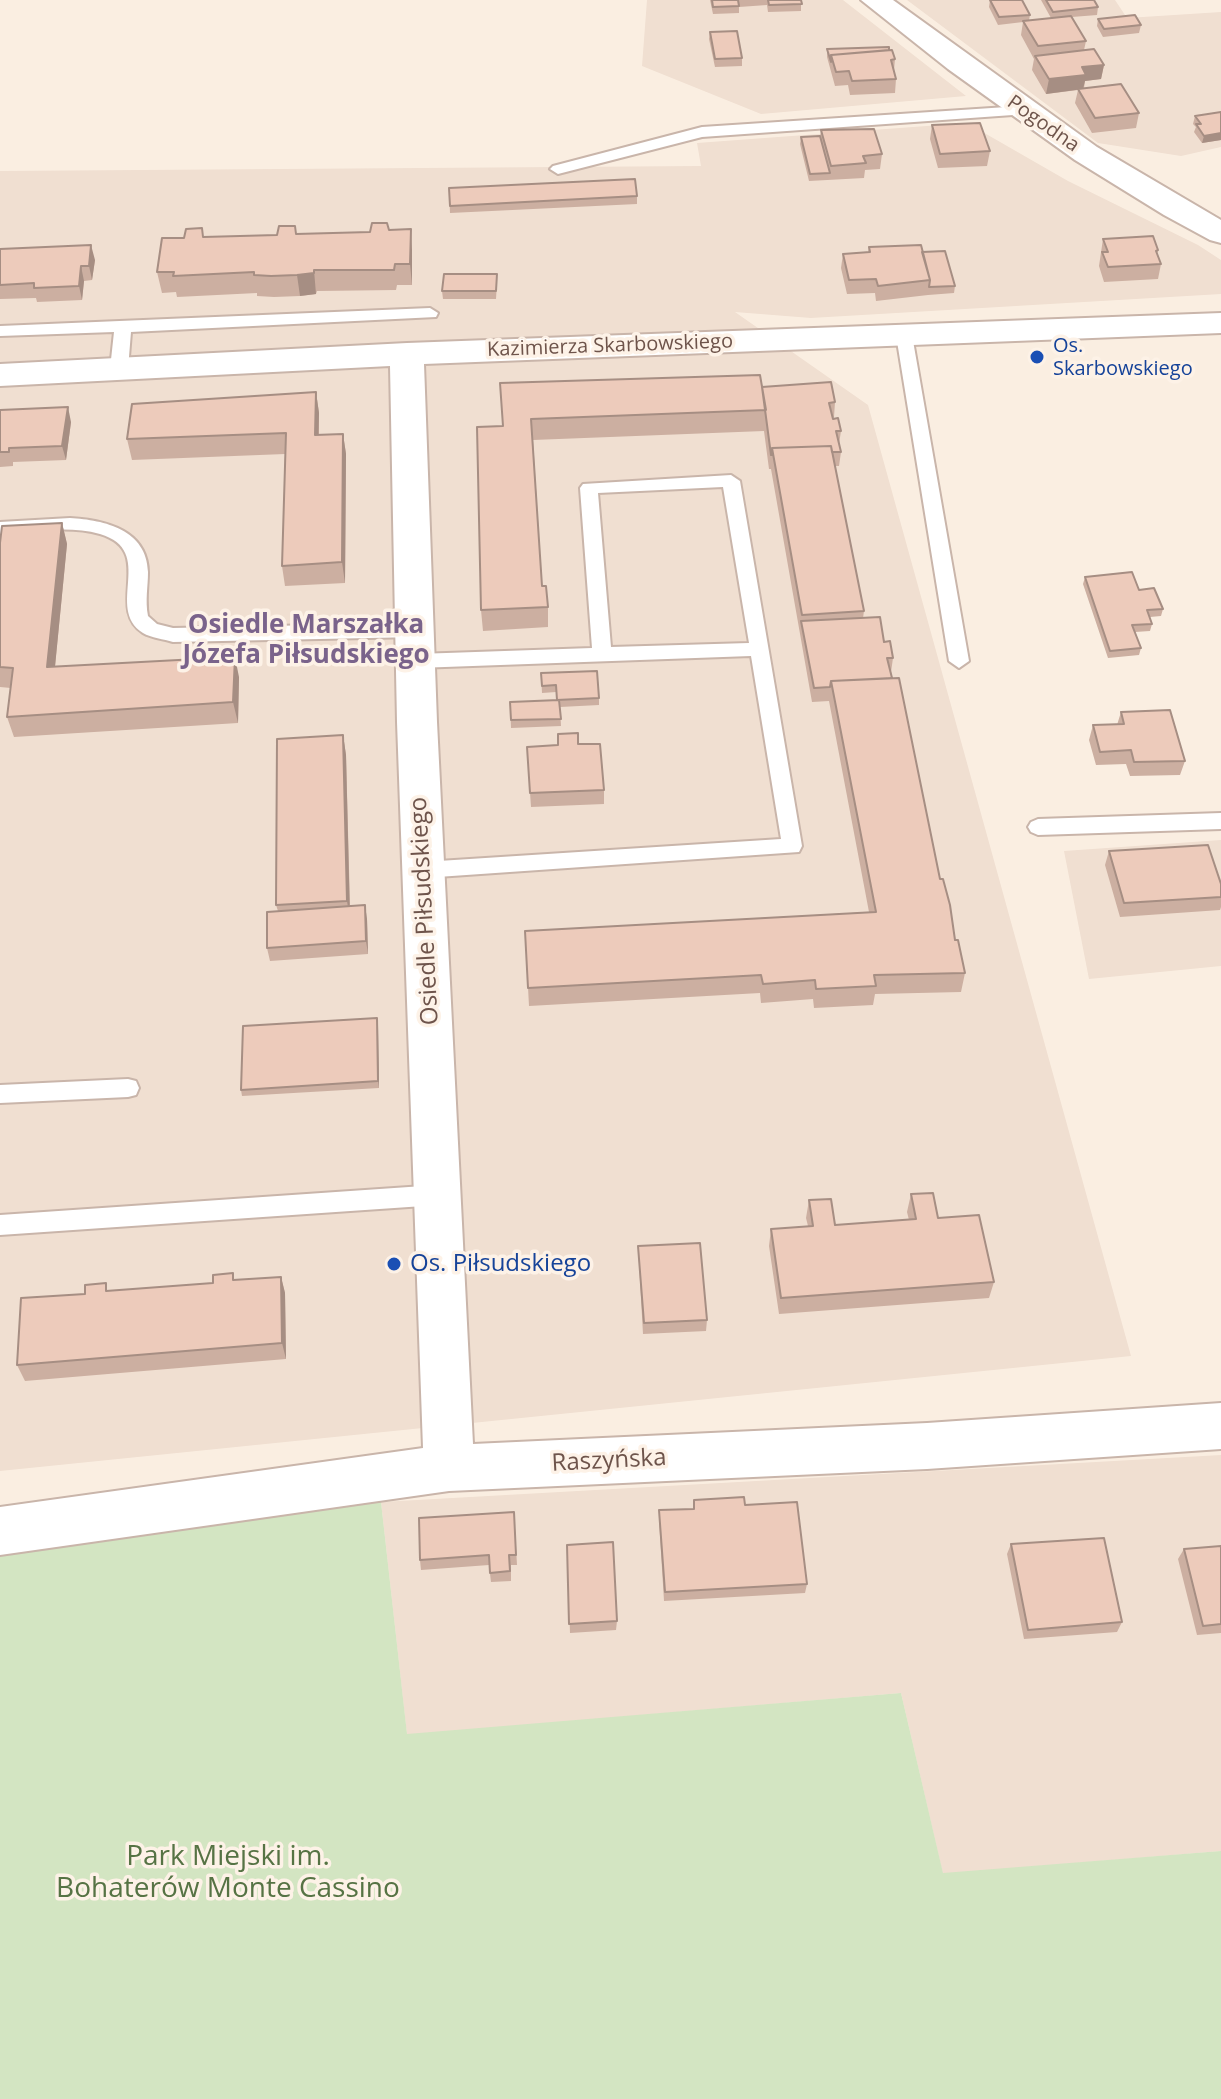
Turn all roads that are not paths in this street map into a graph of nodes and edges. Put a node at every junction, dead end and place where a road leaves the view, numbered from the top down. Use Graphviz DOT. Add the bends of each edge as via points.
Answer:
graph roads {
  1 [pos="875,0"];
  2 [pos="1022,111"];
  3 [pos="558,169"];
  4 [pos="1221,233"];
  5 [pos="430,313"];
  6 [pos="1221,323"];
  7 [pos="123,327"];
  8 [pos="0,331"];
  9 [pos="904,335"];
  10 [pos="407,354"];
  11 [pos="119,369"];
  12 [pos="0,375"];
  13 [pos="0,528"];
  14 [pos="417,646"];
  15 [pos="760,649"];
  16 [pos="602,656"];
  17 [pos="959,661"];
  18 [pos="1221,821"];
  19 [pos="1038,827"];
  20 [pos="423,870"];
  21 [pos="128,1088"];
  22 [pos="0,1094"];
  23 [pos="438,1195"];
  24 [pos="0,1225"];
  25 [pos="1221,1426"];
  26 [pos="449,1468"];
  27 [pos="0,1531"];
  1 -- 2 [label="street, Pogodna"];
  2 -- 3 [label="lane" via="702,132"];
  2 -- 4 [label="street, Pogodna" via="1091,158"];
  5 -- 7 [label="lane"];
  6 -- 9 [label="street, Kazimierza Skarbowskiego"];
  7 -- 8 [label="lane"];
  7 -- 11 [label="lane"];
  9 -- 10 [label="street, Kazimierza Skarbowskiego"];
  9 -- 17 [label="lane"];
  10 -- 11 [label="street, Kazimierza Skarbowskiego"];
  10 -- 14 [label="street, Osiedle Piłsudskiego"];
  11 -- 12 [label="street, Kazimierza Skarbowskiego"];
  13 -- 14 [label="lane" via="91,527 123,538 139,557 137,617 155,633"];
  14 -- 16 [label="lane"];
  14 -- 20 [label="street, Osiedle Piłsudskiego"];
  15 -- 16 [label="lane"];
  15 -- 16 [label="lane" via="731,481 589,488"];
  15 -- 20 [label="lane" via="792,846"];
  18 -- 19 [label="lane"];
  20 -- 23 [label="street, Osiedle Piłsudskiego"];
  21 -- 22 [label="lane"];
  23 -- 24 [label="lane"];
  23 -- 26 [label="street, Osiedle Piłsudskiego"];
  25 -- 26 [label="street, Raszyńska"];
  26 -- 27 [label="street, Raszyńska"];
}
